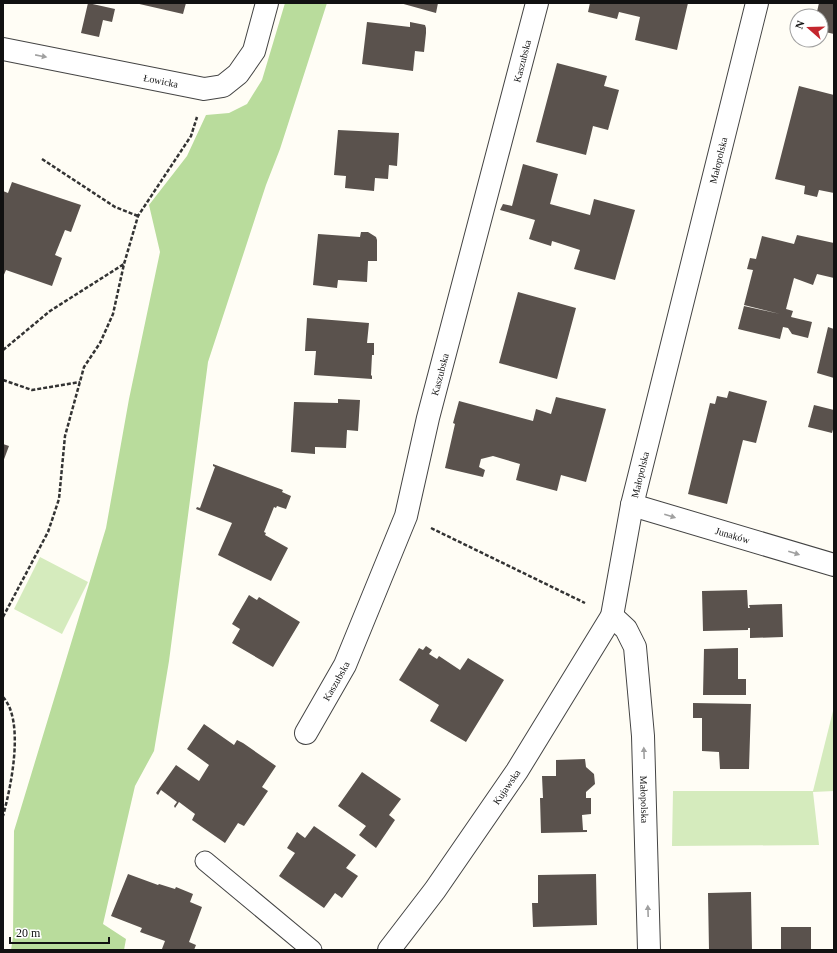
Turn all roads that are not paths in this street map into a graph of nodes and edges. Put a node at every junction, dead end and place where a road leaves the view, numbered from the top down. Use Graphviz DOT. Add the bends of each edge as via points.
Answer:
graph roads {
  1 [pos="267,3"];
  2 [pos="537,3"];
  3 [pos="757,3"];
  4 [pos="3,49"];
  5 [pos="632,504"];
  6 [pos="834,565"];
  7 [pos="612,616"];
  8 [pos="306,733"];
  9 [pos="204,861"];
  10 [pos="312,950"];
  11 [pos="389,950"];
  12 [pos="649,950"];
  4 -- 1 [label="street, Łowicka, one-way" via="204,89 223,86 238,74 254,51"];
  2 -- 8 [label="street, Kaszubska" via="428,418 406,516 345,665"];
  3 -- 5 [label="street, Małopolska"];
  5 -- 6 [label="street, Junaków, one-way"];
  5 -- 7 [label="street, Małopolska"];
  7 -- 11 [label="street, Kujawska" via="517,771 435,890"];
  12 -- 7 [label="street, Małopolska, one-way" via="643,736 635,647 626,629"];
  9 -- 10 [label="lane"];
}
